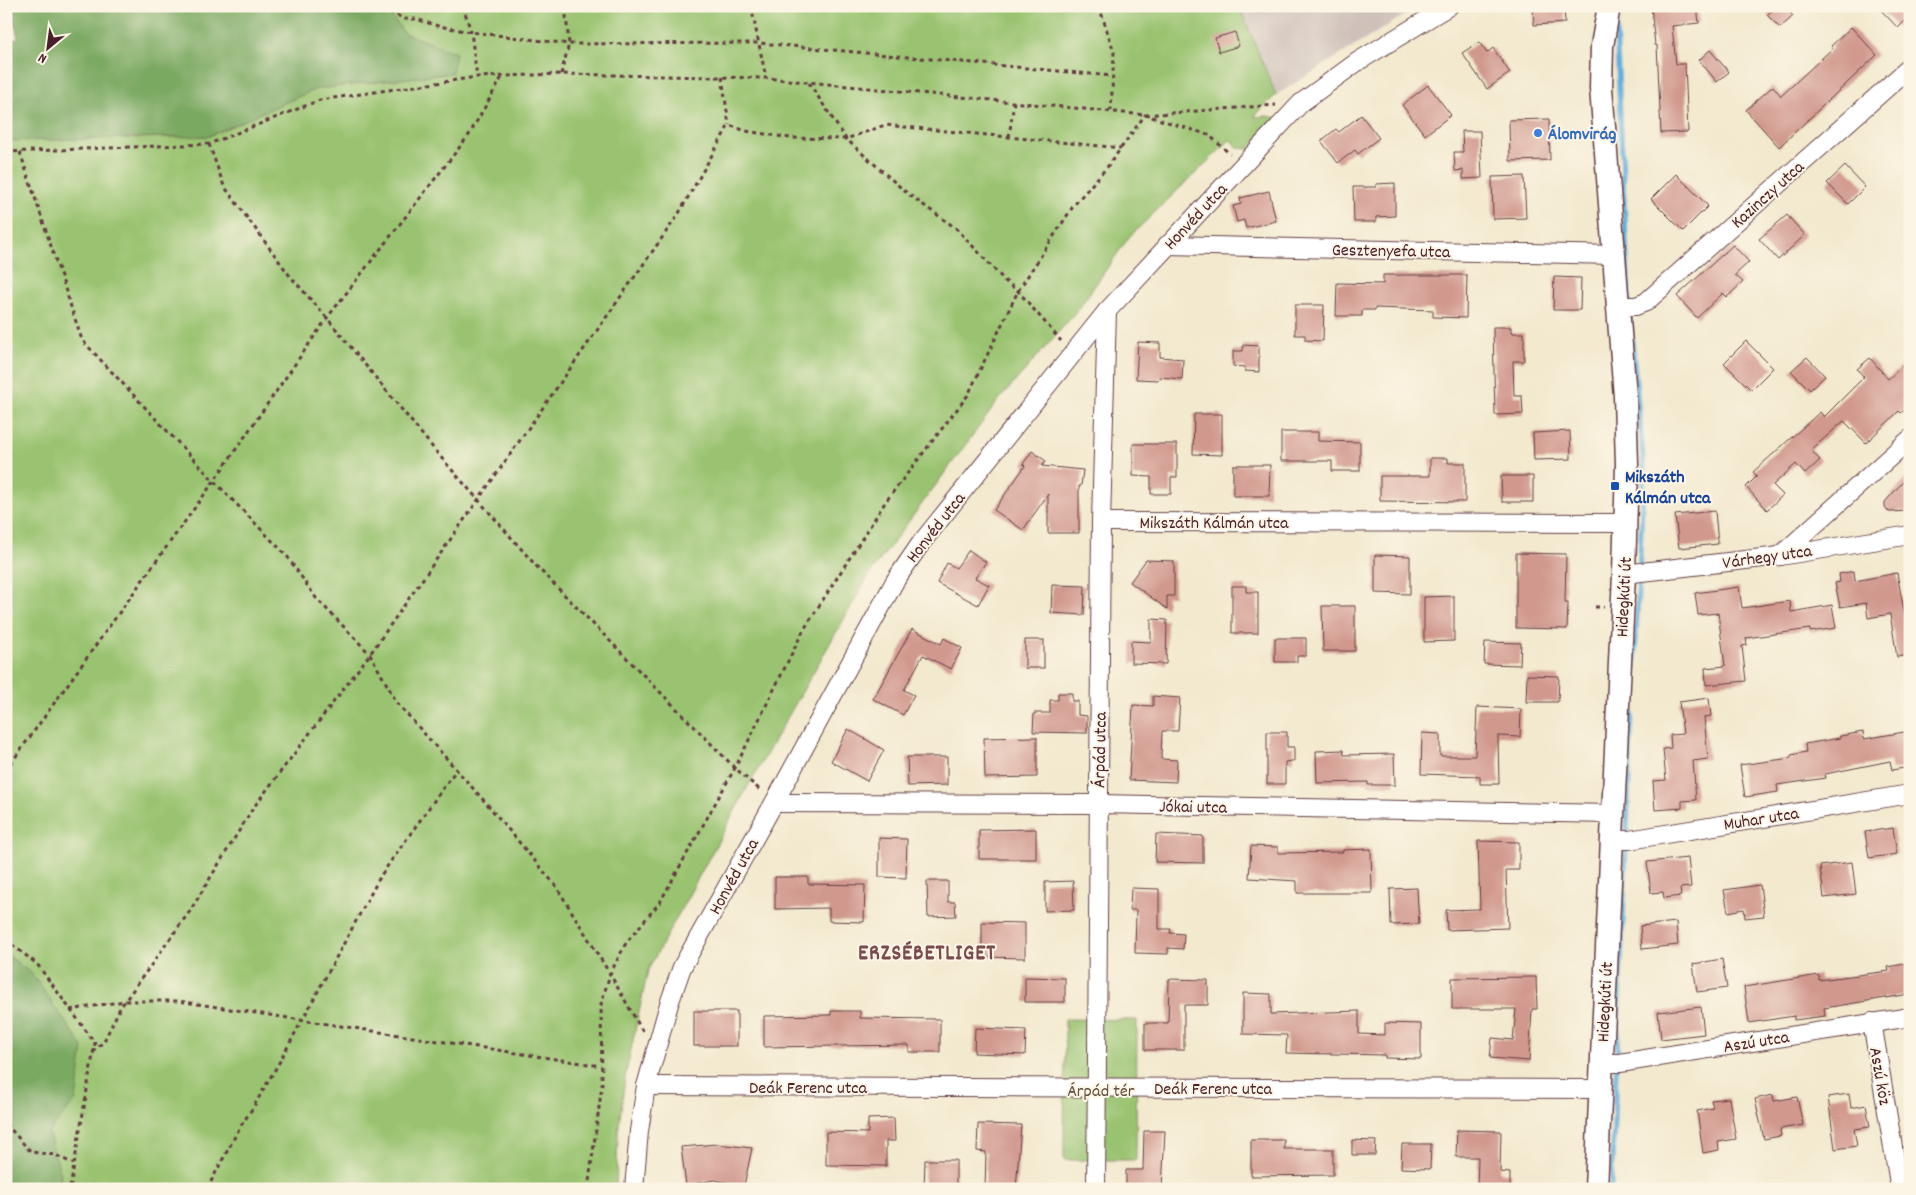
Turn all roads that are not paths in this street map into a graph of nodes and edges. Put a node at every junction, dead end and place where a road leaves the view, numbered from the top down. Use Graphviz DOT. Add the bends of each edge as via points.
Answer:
graph roads {
  1 [pos="1449,6"];
  2 [pos="1609,6"];
  3 [pos="1910,67"];
  4 [pos="1168,245"];
  5 [pos="1614,254"];
  6 [pos="1625,306"];
  7 [pos="1107,311"];
  8 [pos="1910,439"];
  9 [pos="1101,522"];
  10 [pos="1626,523"];
  11 [pos="1910,535"];
  12 [pos="1780,556"];
  13 [pos="1634,573"];
  14 [pos="1910,794"];
  15 [pos="774,803"];
  16 [pos="1099,804"];
  17 [pos="1612,814"];
  18 [pos="1620,840"];
  19 [pos="1910,1017"];
  20 [pos="1872,1022"];
  21 [pos="1610,1063"];
  22 [pos="646,1086"];
  23 [pos="1098,1087"];
  24 [pos="1600,1088"];
  25 [pos="634,1189"];
  26 [pos="1096,1189"];
  27 [pos="1596,1189"];
  28 [pos="1900,1189"];
  1 -- 4 [label="street, Honvéd utca" via="1357,62 1301,103"];
  2 -- 5 [label="main road, Hidegkúti út" via="1602,46 1601,88"];
  3 -- 6 [label="street, Kazinczy utca" via="1646,302"];
  4 -- 5 [label="street, Gesztenyefa utca"];
  4 -- 7 [label="street, Honvéd utca"];
  5 -- 6 [label="main road, Hidegkúti út"];
  6 -- 10 [label="main road, Hidegkúti út"];
  7 -- 9 [label="street, Árpád utca"];
  7 -- 15 [label="street, Honvéd utca" via="921,543 895,581"];
  8 -- 12 [label="street"];
  9 -- 10 [label="street, Mikszáth Kálmán utca"];
  9 -- 16 [label="street, Árpád utca"];
  10 -- 13 [label="main road, Hidegkúti út"];
  11 -- 12 [label="street, Várhegy utca"];
  12 -- 13 [label="street, Várhegy utca"];
  13 -- 17 [label="main road, Hidegkúti út"];
  14 -- 18 [label="street, Muhar utca"];
  15 -- 16 [label="street, Jókai utca"];
  15 -- 22 [label="street, Honvéd utca" via="682,967"];
  16 -- 17 [label="street, Jókai utca"];
  16 -- 23 [label="street, Árpád utca"];
  17 -- 18 [label="main road, Hidegkúti út"];
  18 -- 21 [label="main road, Hidegkúti út"];
  19 -- 20 [label="street, Aszú utca"];
  20 -- 21 [label="street, Aszú utca"];
  20 -- 28 [label="street, Aszú köz"];
  21 -- 24 [label="main road, Hidegkúti út"];
  22 -- 23 [label="street, Deák Ferenc utca"];
  22 -- 25 [label="street, Honvéd utca"];
  23 -- 24 [label="street, Deák Ferenc utca"];
  23 -- 26 [label="street, Árpád utca"];
  24 -- 27 [label="main road, Hidegkúti út"];
}
